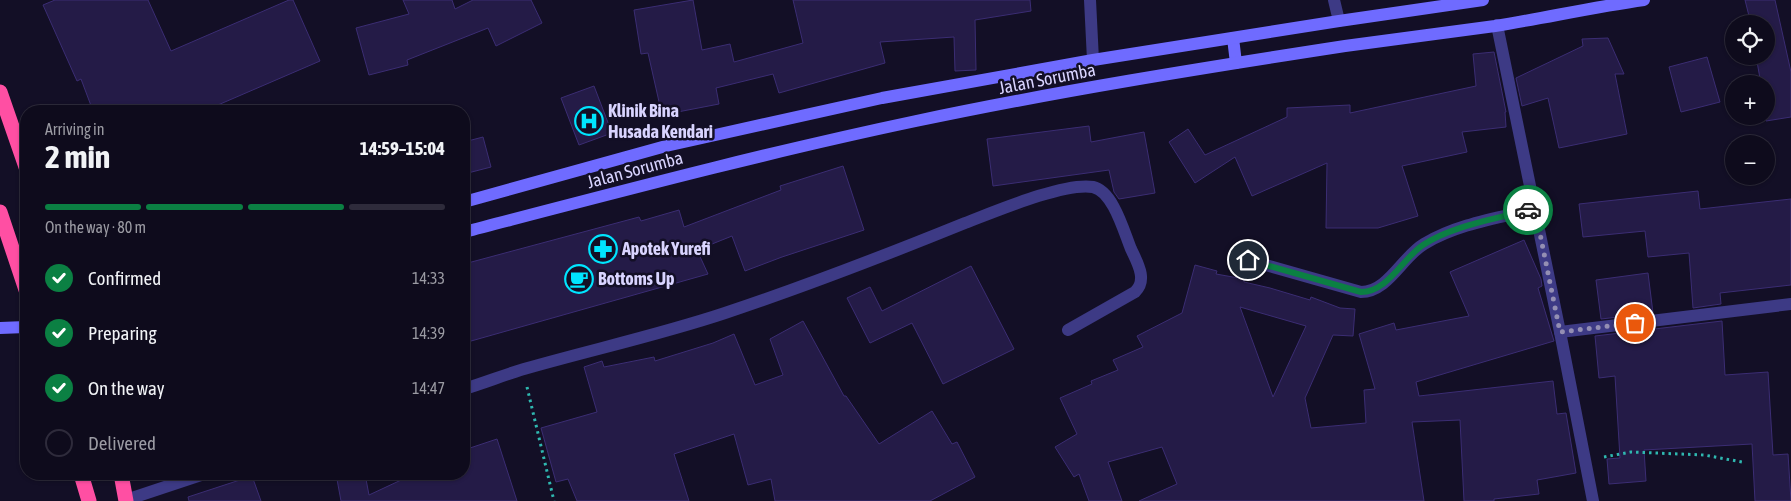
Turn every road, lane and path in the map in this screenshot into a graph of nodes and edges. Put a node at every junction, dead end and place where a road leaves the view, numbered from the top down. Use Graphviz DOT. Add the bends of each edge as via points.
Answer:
graph roads {
  1 [pos="1090,0"];
  2 [pos="1334,0"];
  3 [pos="1483,0"];
  4 [pos="1644,0"];
  5 [pos="1339,21"];
  6 [pos="1497,26"];
  7 [pos="1233,38"];
  8 [pos="1093,60"];
  9 [pos="1236,63"];
  10 [pos="0,92"];
  11 [pos="20,150"];
  12 [pos="470,200"];
  13 [pos="1535,209"];
  14 [pos="0,212"];
  15 [pos="470,230"];
  16 [pos="1248,260"];
  17 [pos="20,272"];
  18 [pos="1791,304"];
  19 [pos="20,327"];
  20 [pos="0,328"];
  21 [pos="1068,330"];
  22 [pos="1560,332"];
  23 [pos="522,370"];
  24 [pos="470,387"];
  25 [pos="1586,460"];
  26 [pos="1742,462"];
  27 [pos="83,480"];
  28 [pos="122,480"];
  29 [pos="187,480"];
  30 [pos="89,501"];
  31 [pos="126,501"];
  32 [pos="554,501"];
  33 [pos="1593,501"];
  1 -- 8 [label="street"];
  2 -- 5 [label="street"];
  3 -- 5 [label="street, Jalan Sorumba"];
  4 -- 6 [label="street, Jalan Sorumba"];
  5 -- 7 [label="street, Jalan Sorumba"];
  6 -- 9 [label="street, Jalan Sorumba"];
  6 -- 13 [label="street"];
  7 -- 8 [label="street, Jalan Sorumba"];
  7 -- 9 [label="street"];
  8 -- 12 [label="street, Jalan Sorumba" via="882,98 666,146"];
  9 -- 15 [label="street, Jalan Sorumba" via="916,121 698,171"];
  10 -- 11 [label="highway"];
  13 -- 16 [label="street" via="1447,233 1423,245 1388,279 1369,292"];
  13 -- 22 [label="street"];
  14 -- 17 [label="highway"];
  18 -- 22 [label="street"];
  19 -- 20 [label="street"];
  21 -- 23 [label="street" via="1136,292 1142,280 1114,206 1096,188 1083,186 1004,208 838,273 723,313"];
  22 -- 25 [label="street"];
  23 -- 24 [label="street"];
  23 -- 32 [label="path"];
  25 -- 26 [label="path" via="1631,452 1704,455"];
  25 -- 33 [label="street"];
  27 -- 30 [label="highway"];
  28 -- 31 [label="highway"];
  29 -- 31 [label="street"];
}
